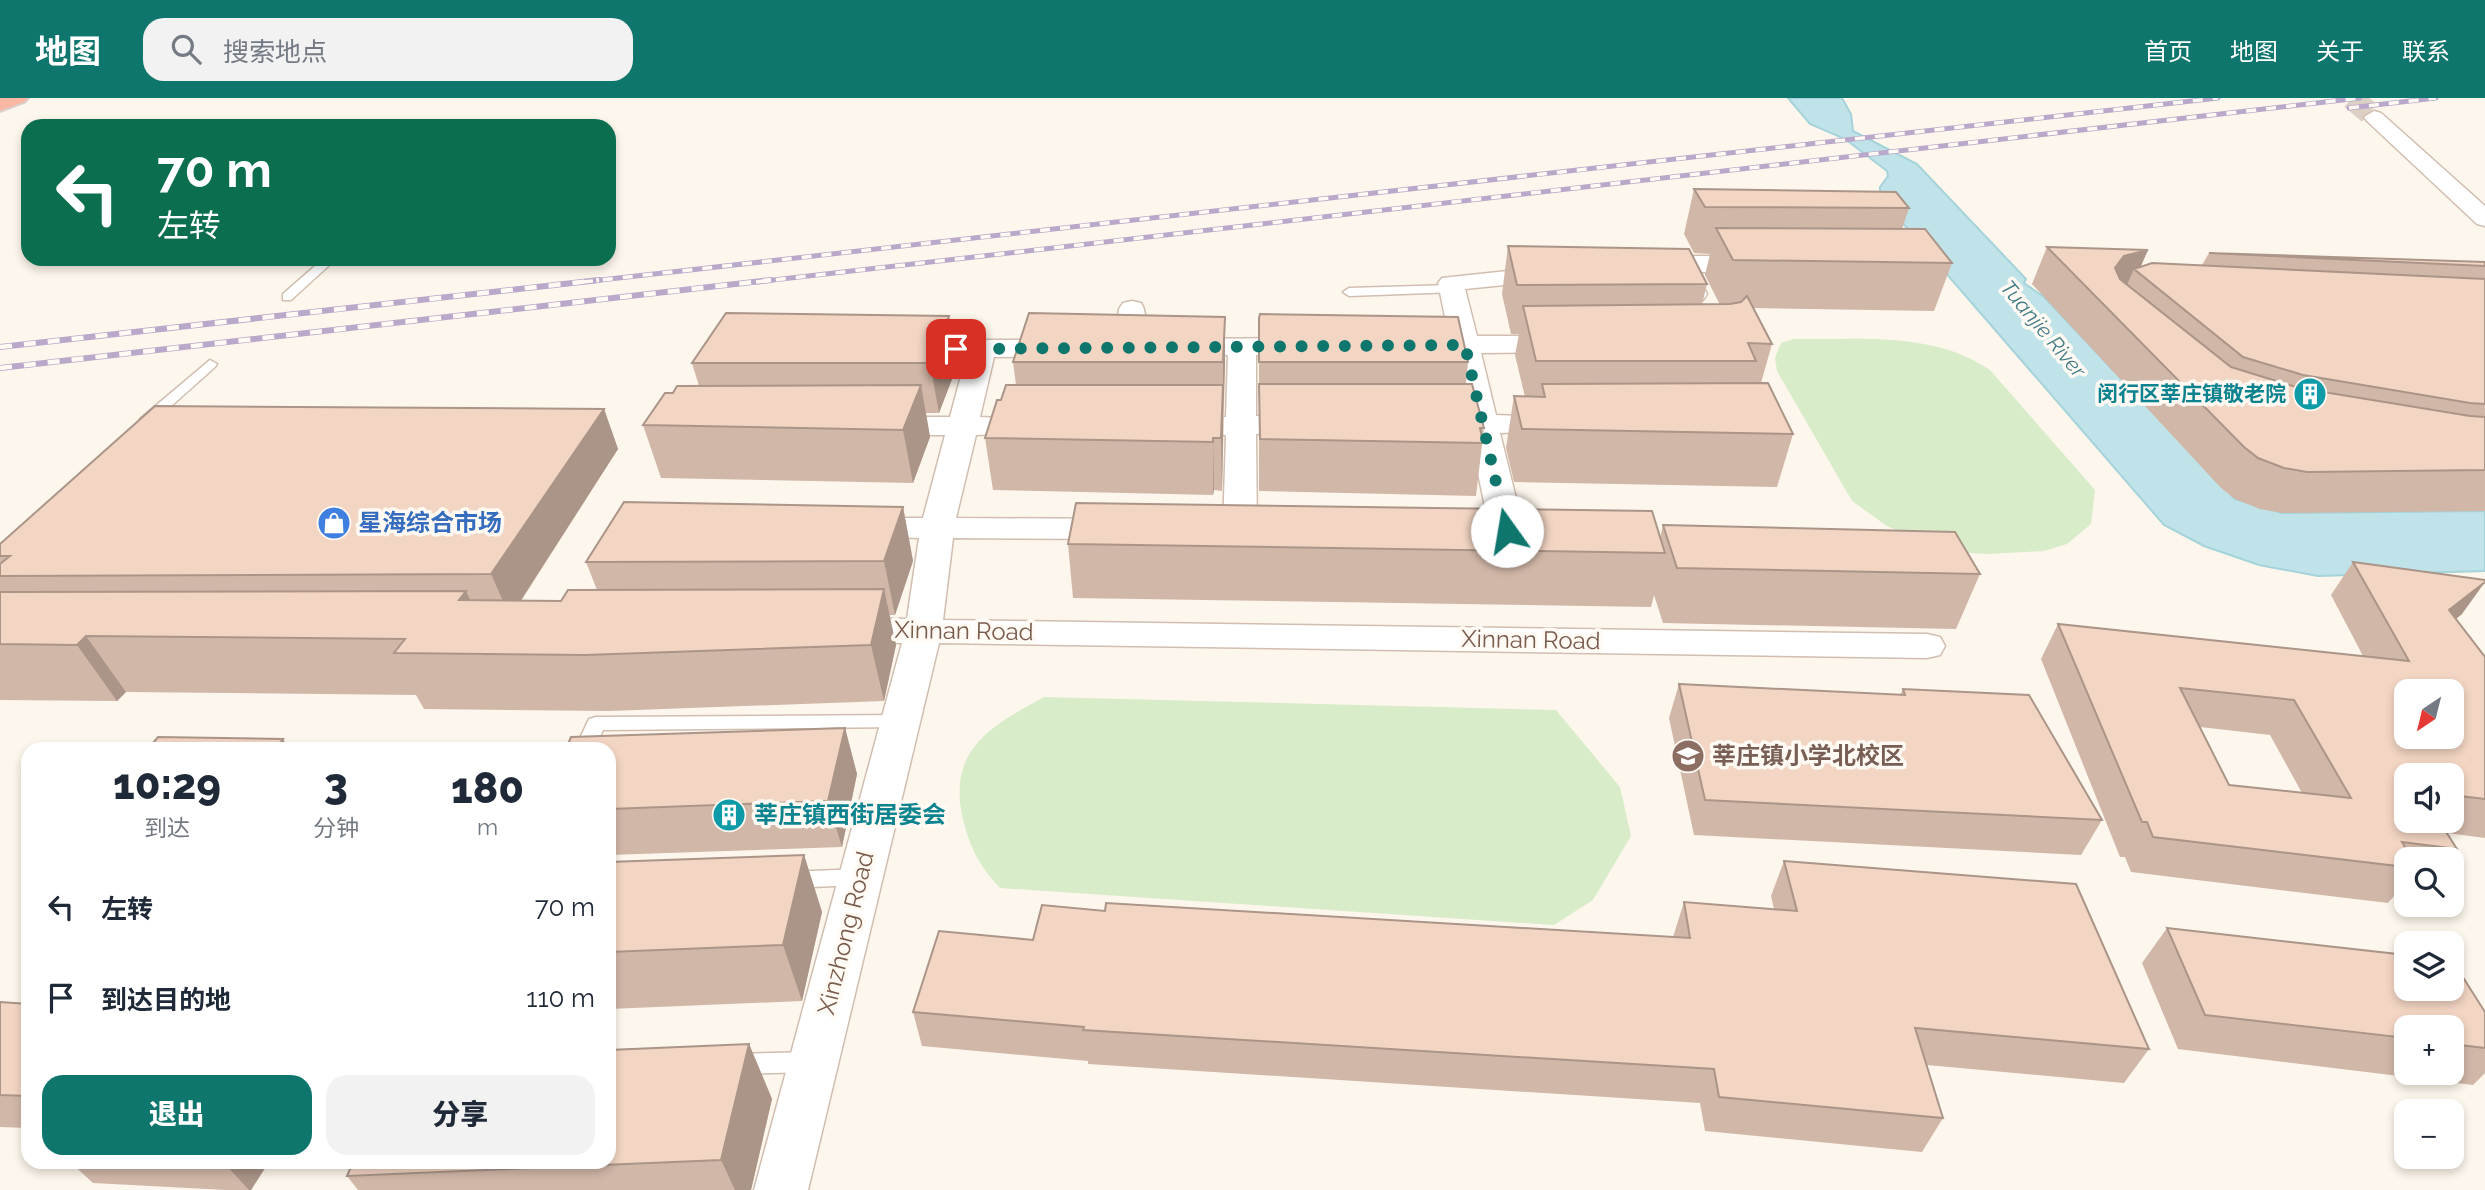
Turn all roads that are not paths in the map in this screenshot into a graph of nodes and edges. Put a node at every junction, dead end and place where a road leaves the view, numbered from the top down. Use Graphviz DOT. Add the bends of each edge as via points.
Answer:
graph roads {
  1 [pos="18,98"];
  2 [pos="0,106"];
  3 [pos="2374,117"];
  4 [pos="2485,219"];
  5 [pos="1781,264"];
  6 [pos="322,266"];
  7 [pos="1585,272"];
  8 [pos="1452,289"];
  9 [pos="1349,292"];
  10 [pos="287,297"];
  11 [pos="1132,309"];
  12 [pos="1707,321"];
  13 [pos="1585,344"];
  14 [pos="1465,345"];
  15 [pos="1340,346"];
  16 [pos="1395,346"];
  17 [pos="1242,347"];
  18 [pos="982,348"];
  19 [pos="1106,348"];
  20 [pos="873,350"];
  21 [pos="210,365"];
  22 [pos="1593,424"];
  23 [pos="1242,425"];
  24 [pos="1335,425"];
  25 [pos="1402,425"];
  26 [pos="1483,425"];
  27 [pos="852,426"];
  28 [pos="1060,426"];
  29 [pos="1144,426"];
  30 [pos="962,427"];
  31 [pos="132,433"];
  32 [pos="826,528"];
  33 [pos="937,529"];
  34 [pos="1143,530"];
  35 [pos="1239,530"];
  36 [pos="1507,531"];
  37 [pos="814,630"];
  38 [pos="924,630"];
  39 [pos="1927,646"];
  40 [pos="901,721"];
  41 [pos="588,742"];
  42 [pos="860,877"];
  43 [pos="763,881"];
  44 [pos="814,1062"];
  45 [pos="718,1065"];
  46 [pos="781,1190"];
  1 -- 2 [label="highway"];
  3 -- 4 [label="street"];
  5 -- 12 [label="street" via="1666,265"];
  6 -- 10 [label="lane"];
  7 -- 8 [label="street" via="1451,283"];
  8 -- 9 [label="lane"];
  8 -- 14 [label="street"];
  11 -- 19 [label="street"];
  13 -- 14 [label="street"];
  14 -- 16 [label="street"];
  14 -- 26 [label="street"];
  15 -- 17 [label="street"];
  17 -- 19 [label="street"];
  17 -- 23 [label="street"];
  18 -- 19 [label="street"];
  18 -- 20 [label="street"];
  18 -- 30 [label="street, Xinzhong Road"];
  21 -- 31 [label="lane"];
  22 -- 26 [label="street"];
  23 -- 24 [label="street"];
  23 -- 29 [label="street"];
  23 -- 35 [label="street"];
  25 -- 26 [label="street"];
  26 -- 36 [label="street"];
  27 -- 30 [label="street"];
  28 -- 30 [label="street"];
  30 -- 33 [label="street, Xinzhong Road"];
  32 -- 33 [label="street"];
  33 -- 34 [label="street"];
  33 -- 38 [label="street, Xinzhong Road"];
  37 -- 38 [label="street, Xinnan Road"];
  38 -- 39 [label="street, Xinnan Road"];
  38 -- 40 [label="street, Xinzhong Road"];
  40 -- 41 [label="lane" via="596,724"];
  40 -- 42 [label="street, Xinzhong Road"];
  42 -- 43 [label="lane"];
  42 -- 44 [label="street, Xinzhong Road"];
  44 -- 45 [label="lane"];
  44 -- 46 [label="street, Xinzhong Road"];
}
